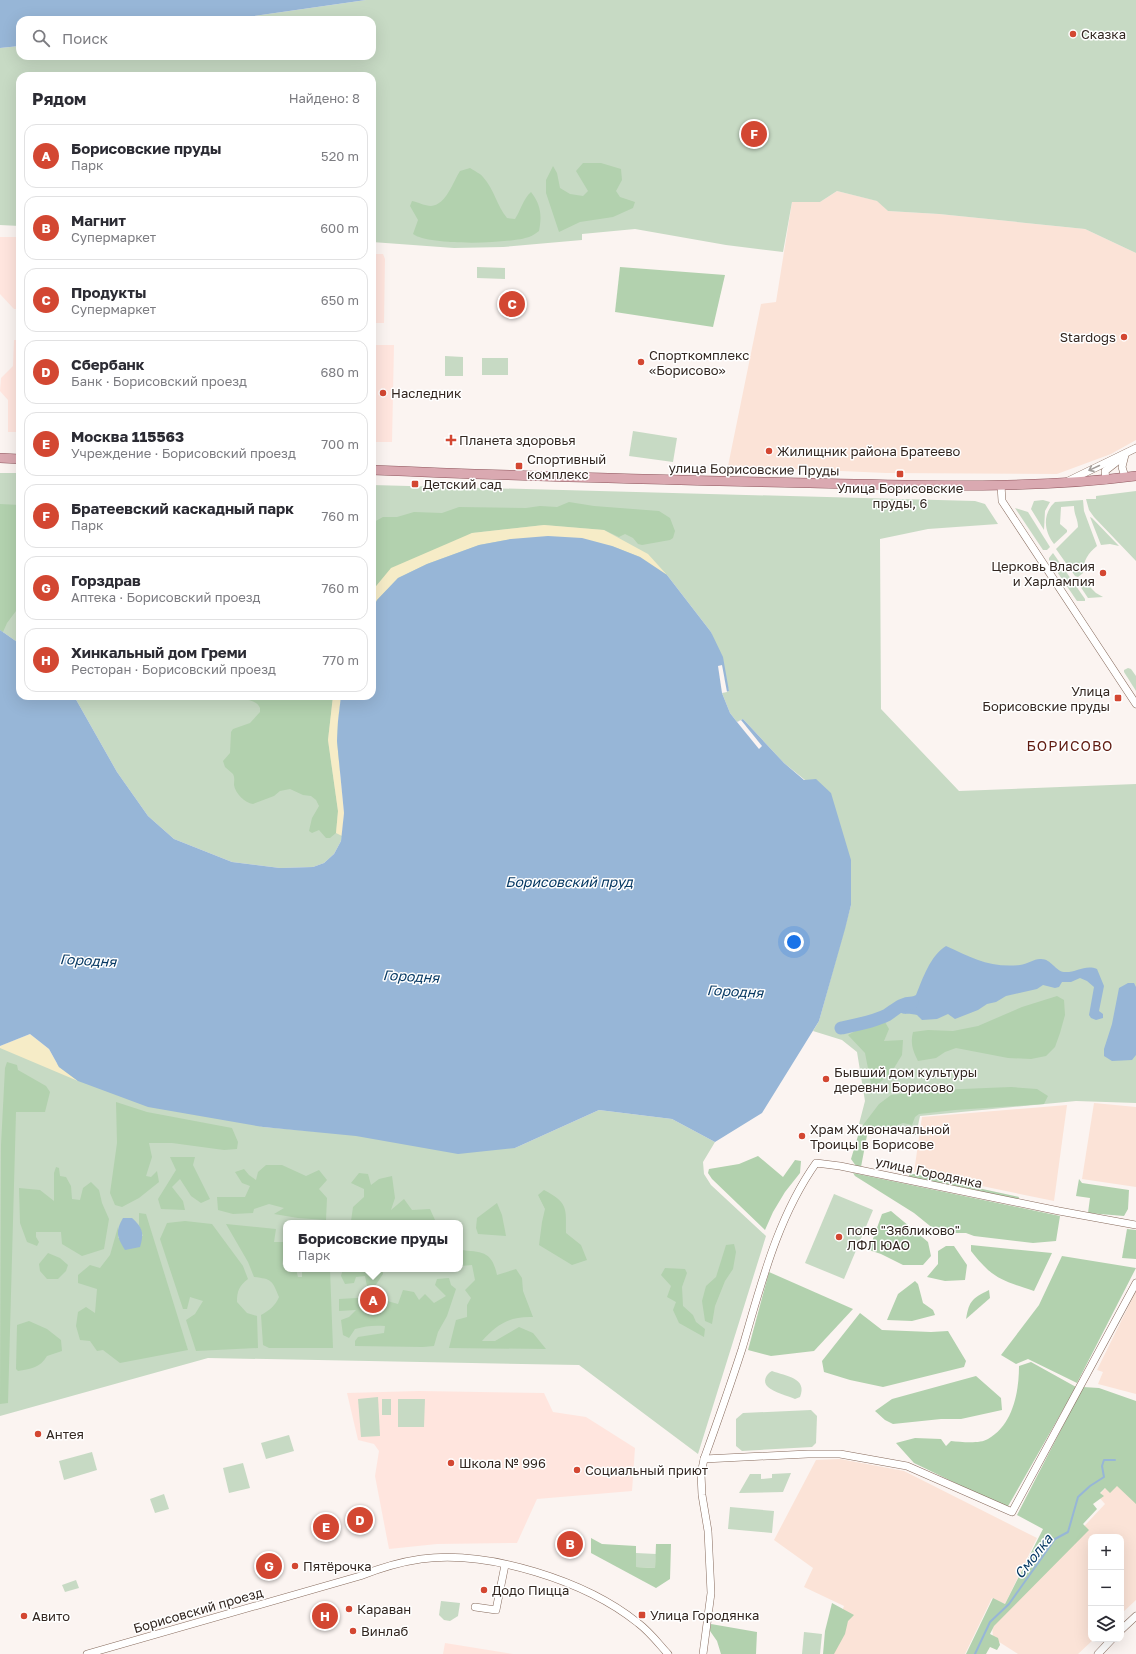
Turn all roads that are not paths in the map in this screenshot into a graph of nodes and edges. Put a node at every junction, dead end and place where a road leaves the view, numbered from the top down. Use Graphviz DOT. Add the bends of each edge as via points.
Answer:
graph roads {
  1 [pos="1136,448"];
  2 [pos="1125,455"];
  3 [pos="0,458"];
  4 [pos="16,459"];
  5 [pos="376,470"];
  6 [pos="1136,476"];
  7 [pos="1125,477"];
  8 [pos="1106,480"];
  9 [pos="1063,483"];
  10 [pos="1001,486"];
  11 [pos="1136,704"];
  12 [pos="1136,1225"];
  13 [pos="1136,1283"];
  14 [pos="704,1459"];
  15 [pos="505,1565"];
  16 [pos="475,1607"];
  17 [pos="1136,1616"];
  18 [pos="1124,1627"];
  19 [pos="1109,1642"];
  20 [pos="87,1654"];
  21 [pos="668,1654"];
  22 [pos="703,1654"];
  23 [pos="1098,1654"];
  1 -- 2 [label="street"];
  2 -- 7 [label="street" via="1122,467"];
  2 -- 8 [label="street" via="1106,471"];
  2 -- 9 [label="street, one-way"];
  3 -- 4 [label="main road"];
  5 -- 10 [label="main road, улица Борисовские Пруды" via="729,482"];
  6 -- 7 [label="main road, улица Борисовские Пруды"];
  7 -- 8 [label="main road, улица Борисовские Пруды"];
  8 -- 9 [label="main road, улица Борисовские Пруды"];
  9 -- 10 [label="main road, улица Борисовские Пруды"];
  10 -- 11 [label="street" via="1002,501"];
  12 -- 14 [label="street, улица Городянка" via="816,1163 793,1204 770,1255"];
  13 -- 14 [label="street" via="1012,1512 907,1466 840,1454"];
  14 -- 22 [label="street, улица Городянка" via="701,1474 708,1530 711,1593"];
  15 -- 16 [label="street" via="496,1610"];
  15 -- 20 [label="street, Борисовский проезд" via="471,1559 433,1558 384,1566 360,1576"];
  15 -- 21 [label="street, Борисовский проезд" via="554,1578 604,1600 638,1623"];
  17 -- 18 [label="street"];
  19 -- 23 [label="street"];
}
